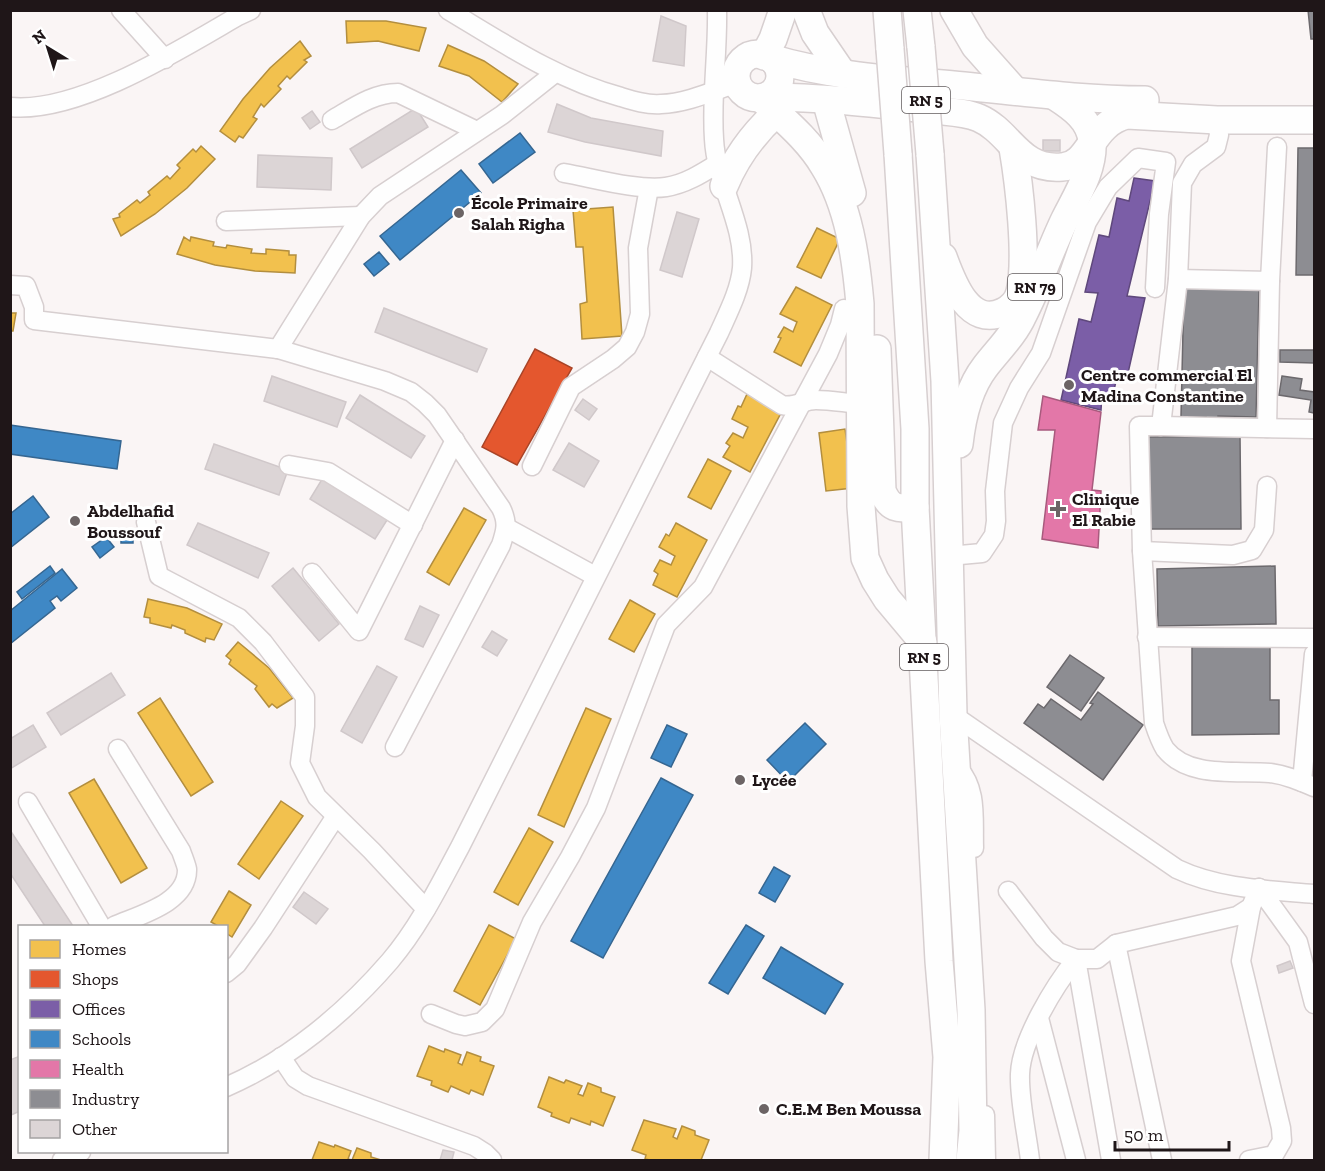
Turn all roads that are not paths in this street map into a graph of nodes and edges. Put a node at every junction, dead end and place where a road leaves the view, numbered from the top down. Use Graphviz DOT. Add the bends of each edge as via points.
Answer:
graph roads {
  1 [pos="121,10"];
  2 [pos="251,10"];
  3 [pos="448,10"];
  4 [pos="717,10"];
  5 [pos="783,10"];
  6 [pos="806,10"];
  7 [pos="887,10"];
  8 [pos="917,10"];
  9 [pos="954,10"];
  10 [pos="767,57"];
  11 [pos="165,59"];
  12 [pos="555,73"];
  13 [pos="843,74"];
  14 [pos="725,87"];
  15 [pos="1015,91"];
  16 [pos="1056,97"];
  17 [pos="826,100"];
  18 [pos="768,103"];
  19 [pos="1314,104"];
  20 [pos="10,107"];
  21 [pos="332,120"];
  22 [pos="1217,120"];
  23 [pos="1314,120"];
  24 [pos="477,131"];
  25 [pos="1092,142"];
  26 [pos="1277,147"];
  27 [pos="1013,148"];
  28 [pos="564,173"];
  29 [pos="721,175"];
  30 [pos="649,188"];
  31 [pos="361,216"];
  32 [pos="226,221"];
  33 [pos="935,236"];
  34 [pos="1178,279"];
  35 [pos="1270,281"];
  36 [pos="10,285"];
  37 [pos="1155,288"];
  38 [pos="844,309"];
  39 [pos="278,349"];
  40 [pos="706,357"];
  41 [pos="802,402"];
  42 [pos="861,404"];
  43 [pos="1161,426"];
  44 [pos="1267,428"];
  45 [pos="1314,429"];
  46 [pos="455,440"];
  47 [pos="290,465"];
  48 [pos="532,466"];
  49 [pos="947,482"];
  50 [pos="1267,486"];
  51 [pos="915,507"];
  52 [pos="146,522"];
  53 [pos="412,525"];
  54 [pos="507,528"];
  55 [pos="1142,551"];
  56 [pos="950,556"];
  57 [pos="312,573"];
  58 [pos="595,576"];
  59 [pos="1148,637"];
  60 [pos="1314,638"];
  61 [pos="923,642"];
  62 [pos="1314,654"];
  63 [pos="953,716"];
  64 [pos="395,747"];
  65 [pos="118,749"];
  66 [pos="956,765"];
  67 [pos="1308,784"];
  68 [pos="28,802"];
  69 [pos="336,816"];
  70 [pos="1259,888"];
  71 [pos="1008,891"];
  72 [pos="1314,894"];
  73 [pos="1251,907"];
  74 [pos="426,909"];
  75 [pos="100,925"];
  76 [pos="118,925"];
  77 [pos="1116,944"];
  78 [pos="1076,959"];
  79 [pos="228,971"];
  80 [pos="1314,1004"];
  81 [pos="431,1014"];
  82 [pos="1039,1018"];
  83 [pos="281,1057"];
  84 [pos="228,1086"];
  85 [pos="79,1153"];
  86 [pos="62,1161"];
  87 [pos="492,1161"];
  88 [pos="943,1161"];
  89 [pos="970,1161"];
  90 [pos="986,1161"];
  91 [pos="1030,1161"];
  92 [pos="1076,1161"];
  93 [pos="1111,1161"];
  94 [pos="1162,1161"];
  95 [pos="1249,1161"];
  1 -- 11 [label="street"];
  2 -- 11 [label="street"];
  3 -- 12 [label="street"];
  4 -- 14 [label="street" via="717,45"];
  5 -- 10 [label="highway"];
  6 -- 13 [label="highway" via="815,33"];
  7 -- 51 [label="highway, RN 5, bridge" via="915,429"];
  8 -- 33 [label="highway, RN 5, bridge"];
  9 -- 15 [label="highway" via="975,46"];
  10 -- 13 [label="highway"];
  10 -- 14 [label="highway" via="752,55 742,61"];
  10 -- 18 [label="highway" via="780,75"];
  11 -- 20 [label="street" via="53,104"];
  12 -- 14 [label="street" via="644,103 681,101"];
  12 -- 24 [label="street"];
  13 -- 15 [label="highway"];
  14 -- 18 [label="highway" via="740,89 749,97"];
  14 -- 29 [label="street" via="713,138"];
  15 -- 16 [label="highway"];
  16 -- 19 [label="highway"];
  16 -- 25 [label="highway" via="1084,120"];
  17 -- 18 [label="highway"];
  17 -- 27 [label="highway" via="966,115 989,123"];
  17 -- 51 [label="highway" via="868,262 877,344 882,491 887,502 897,508"];
  18 -- 29 [label="highway" via="731,169"];
  18 -- 42 [label="highway" via="825,166 849,229 860,304"];
  21 -- 24 [label="street" via="371,98 398,93"];
  22 -- 23 [label="highway"];
  22 -- 25 [label="highway" via="1127,115 1105,126"];
  22 -- 34 [label="street" via="1216,147 1193,164 1182,183"];
  24 -- 31 [label="street" via="380,196"];
  25 -- 27 [label="highway" via="1076,163 1065,167 1041,165"];
  25 -- 49 [label="highway, RN 79" via="1087,172 1023,316 983,369 966,403 956,458"];
  26 -- 35 [label="street"];
  27 -- 33 [label="highway, RN 79" via="1023,265 1021,290 1014,303 1002,312 988,315 968,306 957,290"];
  28 -- 30 [label="street"];
  29 -- 30 [label="street"];
  29 -- 40 [label="street" via="740,239 742,268 735,295"];
  30 -- 48 [label="street" via="638,248 640,314 635,332 627,347 572,387"];
  31 -- 32 [label="street"];
  31 -- 39 [label="street"];
  33 -- 49 [label="highway, RN 5"];
  34 -- 35 [label="street"];
  34 -- 43 [label="street"];
  35 -- 44 [label="street"];
  36 -- 39 [label="street" via="26,286 34,320"];
  37 -- 56 [label="street" via="1166,162 1138,158 1108,187 1087,222 1041,353 1018,388 1003,423 992,541 982,553"];
  38 -- 41 [label="street" via="835,340"];
  39 -- 46 [label="street" via="411,392 431,409"];
  40 -- 41 [label="street" via="782,405"];
  40 -- 58 [label="street"];
  41 -- 42 [label="street"];
  41 -- 81 [label="street" via="703,587 666,625 596,808 532,922 495,1010 482,1022 465,1026"];
  42 -- 61 [label="highway" via="865,558 886,599"];
  43 -- 44 [label="street"];
  43 -- 55 [label="street" via="1139,426"];
  44 -- 45 [label="street"];
  46 -- 53 [label="street"];
  46 -- 54 [label="street" via="501,508"];
  47 -- 53 [label="street" via="328,472"];
  49 -- 56 [label="highway, RN 5"];
  50 -- 55 [label="street" via="1264,530 1252,550 1233,555"];
  51 -- 61 [label="highway, RN 5"];
  52 -- 69 [label="street" via="159,576 238,618 305,697 300,763 317,797"];
  53 -- 57 [label="street" via="359,631"];
  54 -- 58 [label="street"];
  54 -- 64 [label="street"];
  55 -- 59 [label="street"];
  56 -- 63 [label="highway, RN 5"];
  58 -- 74 [label="street"];
  59 -- 60 [label="street"];
  59 -- 67 [label="street" via="1154,723 1166,749 1190,766 1271,773"];
  61 -- 88 [label="highway, RN 5" via="947,1058"];
  62 -- 67 [label="street"];
  63 -- 66 [label="highway, RN 5"];
  63 -- 70 [label="street" via="1177,869 1219,884"];
  65 -- 76 [label="street" via="181,851 187,869 185,885 178,895"];
  66 -- 89 [label="highway, RN 5" via="970,1010"];
  66 -- 90 [label="street" via="972,788"];
  68 -- 75 [label="street"];
  69 -- 74 [label="street"];
  69 -- 79 [label="street" via="263,928"];
  70 -- 72 [label="street"];
  70 -- 73 [label="street"];
  70 -- 80 [label="street" via="1298,942"];
  71 -- 78 [label="street" via="1044,938 1058,952"];
  73 -- 77 [label="street" via="1237,916"];
  73 -- 95 [label="street" via="1241,961 1282,1141 1274,1155"];
  74 -- 83 [label="street" via="391,960 357,996"];
  77 -- 78 [label="street" via="1097,959"];
  77 -- 94 [label="street"];
  78 -- 82 [label="street"];
  78 -- 93 [label="street"];
  82 -- 91 [label="street" via="1021,1061 1020,1076"];
  82 -- 92 [label="street"];
  83 -- 84 [label="street"];
  83 -- 87 [label="street" via="295,1077 308,1086 474,1146"];
  85 -- 86 [label="street"];
}
